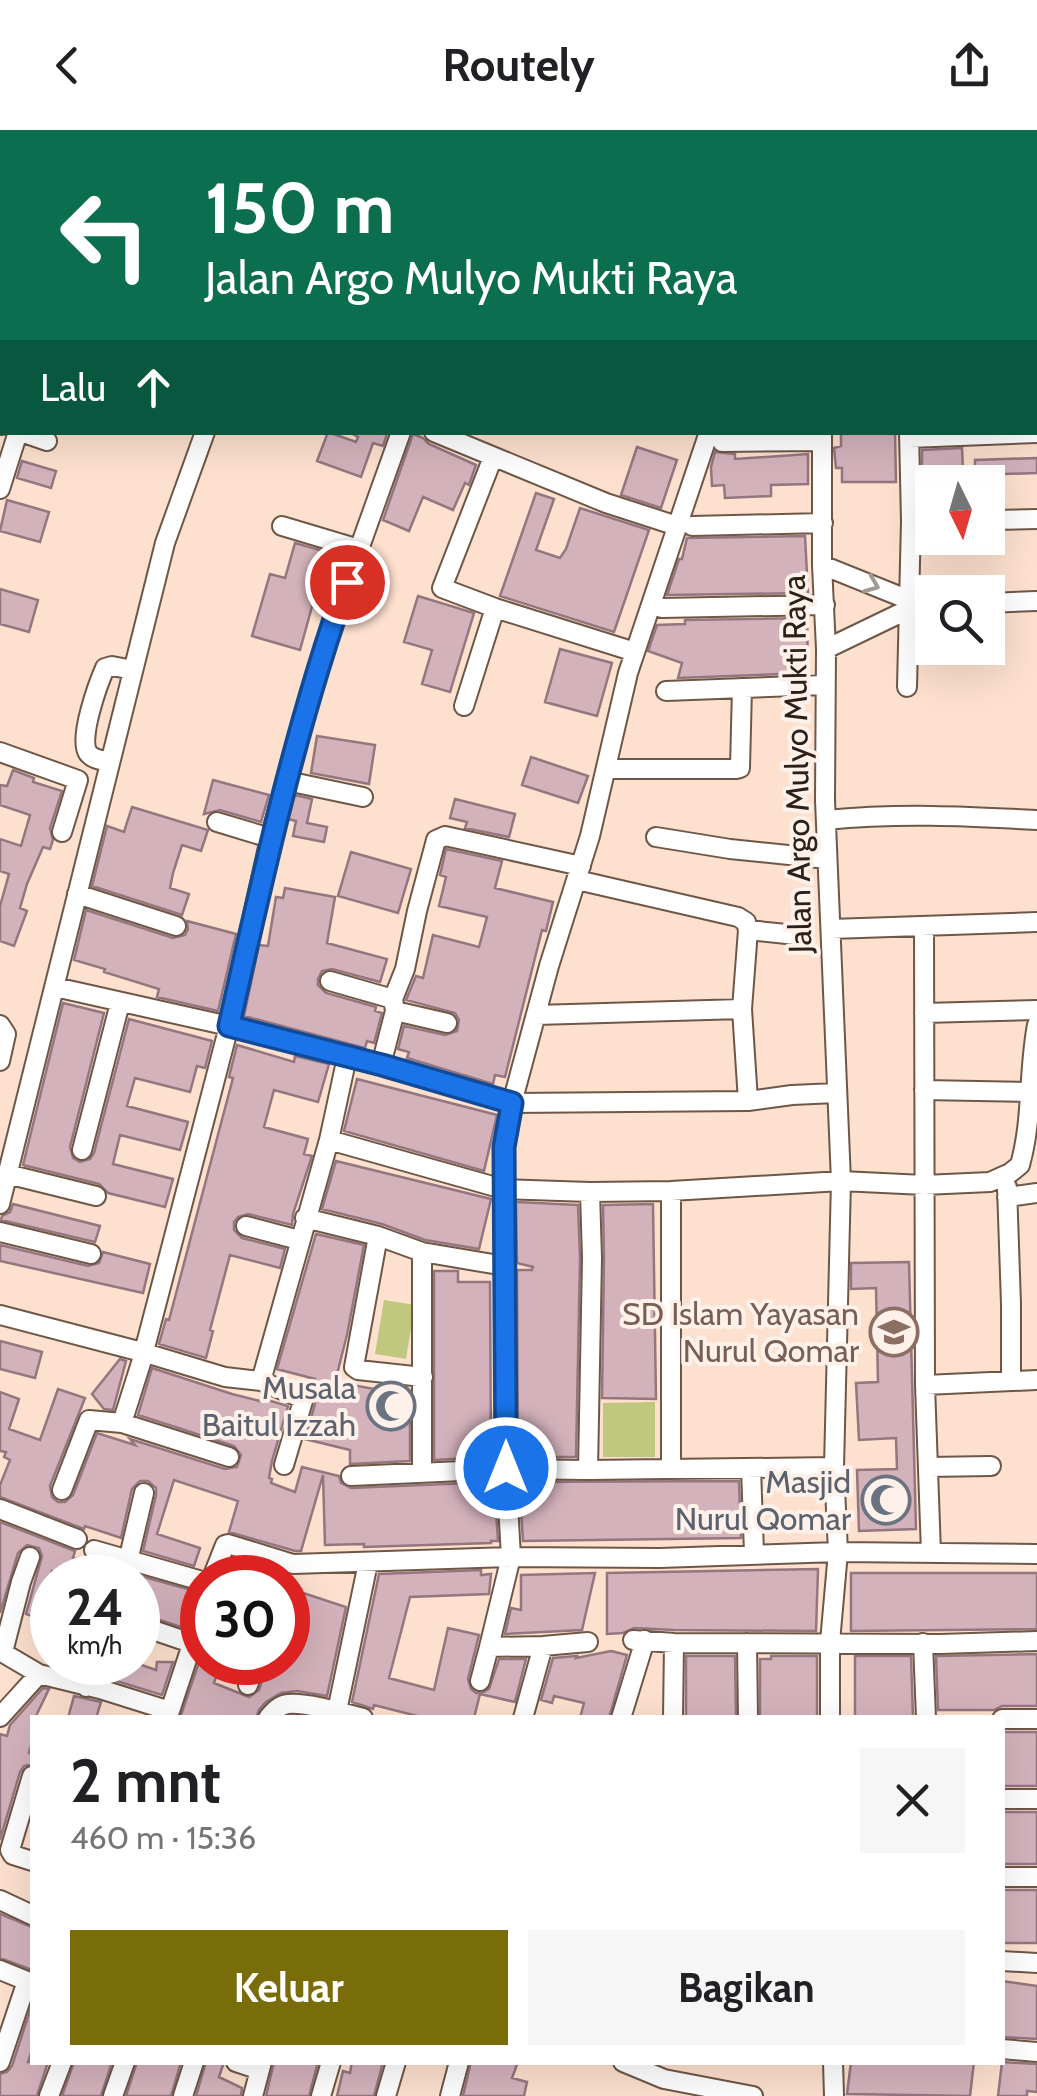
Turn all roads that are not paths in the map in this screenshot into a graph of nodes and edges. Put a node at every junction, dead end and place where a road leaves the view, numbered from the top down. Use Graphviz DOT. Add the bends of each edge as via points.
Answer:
graph roads {
  1 [pos="19,435"];
  2 [pos="28,435"];
  3 [pos="205,435"];
  4 [pos="399,435"];
  5 [pos="442,435"];
  6 [pos="909,435"];
  7 [pos="822,436"];
  8 [pos="716,437"];
  9 [pos="47,442"];
  10 [pos="493,456"];
  11 [pos="0,489"];
  12 [pos="1037,519"];
  13 [pos="1005,520"];
  14 [pos="911,521"];
  15 [pos="915,521"];
  16 [pos="822,523"];
  17 [pos="282,526"];
  18 [pos="684,526"];
  19 [pos="359,549"];
  20 [pos="822,564"];
  21 [pos="916,575"];
  22 [pos="1037,601"];
  23 [pos="1005,602"];
  24 [pos="915,604"];
  25 [pos="825,605"];
  26 [pos="915,606"];
  27 [pos="495,608"];
  28 [pos="662,608"];
  29 [pos="915,630"];
  30 [pos="826,649"];
  31 [pos="635,652"];
  32 [pos="125,668"];
  33 [pos="824,685"];
  34 [pos="908,687"];
  35 [pos="742,688"];
  36 [pos="666,691"];
  37 [pos="464,706"];
  38 [pos="0,752"];
  39 [pos="104,761"];
  40 [pos="607,769"];
  41 [pos="286,781"];
  42 [pos="363,797"];
  43 [pos="826,820"];
  44 [pos="1037,820"];
  45 [pos="218,822"];
  46 [pos="62,832"];
  47 [pos="656,837"];
  48 [pos="270,838"];
  49 [pos="827,859"];
  50 [pos="579,873"];
  51 [pos="77,894"];
  52 [pos="1037,922"];
  53 [pos="176,926"];
  54 [pos="924,926"];
  55 [pos="831,929"];
  56 [pos="748,930"];
  57 [pos="796,935"];
  58 [pos="330,981"];
  59 [pos="54,987"];
  60 [pos="120,1003"];
  61 [pos="394,1005"];
  62 [pos="742,1009"];
  63 [pos="1037,1010"];
  64 [pos="924,1013"];
  65 [pos="536,1014"];
  66 [pos="447,1023"];
  67 [pos="0,1024"];
  68 [pos="229,1026"];
  69 [pos="1036,1036"];
  70 [pos="346,1057"];
  71 [pos="0,1061"];
  72 [pos="382,1065"];
  73 [pos="924,1090"];
  74 [pos="1028,1092"];
  75 [pos="836,1094"];
  76 [pos="748,1101"];
  77 [pos="512,1103"];
  78 [pos="1033,1120"];
  79 [pos="329,1140"];
  80 [pos="82,1150"];
  81 [pos="7,1174"];
  82 [pos="842,1180"];
  83 [pos="924,1185"];
  84 [pos="503,1188"];
  85 [pos="671,1191"];
  86 [pos="590,1192"];
  87 [pos="1037,1193"];
  88 [pos="96,1196"];
  89 [pos="0,1204"];
  90 [pos="306,1218"];
  91 [pos="246,1226"];
  92 [pos="0,1232"];
  93 [pos="378,1236"];
  94 [pos="299,1240"];
  95 [pos="422,1252"];
  96 [pos="91,1254"];
  97 [pos="505,1266"];
  98 [pos="0,1315"];
  99 [pos="142,1352"];
  100 [pos="423,1378"];
  101 [pos="1011,1380"];
  102 [pos="1037,1380"];
  103 [pos="260,1381"];
  104 [pos="924,1385"];
  105 [pos="122,1424"];
  106 [pos="229,1456"];
  107 [pos="284,1465"];
  108 [pos="991,1466"];
  109 [pos="834,1467"];
  110 [pos="928,1467"];
  111 [pos="506,1468"];
  112 [pos="671,1468"];
  113 [pos="751,1468"];
  114 [pos="588,1470"];
  115 [pos="422,1471"];
  116 [pos="352,1476"];
  117 [pos="62,1490"];
  118 [pos="144,1493"];
  119 [pos="0,1509"];
  120 [pos="77,1540"];
  121 [pos="94,1550"];
  122 [pos="838,1552"];
  123 [pos="754,1553"];
  124 [pos="930,1553"];
  125 [pos="1037,1554"];
  126 [pos="115,1555"];
  127 [pos="128,1555"];
  128 [pos="223,1555"];
  129 [pos="264,1555"];
  130 [pos="30,1557"];
  131 [pos="511,1557"];
  132 [pos="310,1564"];
  133 [pos="368,1564"];
  134 [pos="1037,1641"];
  135 [pos="588,1642"];
  136 [pos="830,1642"];
  137 [pos="674,1643"];
  138 [pos="747,1643"];
  139 [pos="923,1643"];
  140 [pos="543,1646"];
  141 [pos="489,1647"];
  142 [pos="2,1652"];
  143 [pos="30,1669"];
  144 [pos="480,1681"];
  145 [pos="180,1683"];
  146 [pos="30,1684"];
  147 [pos="79,1685"];
  148 [pos="86,1687"];
  149 [pos="337,1711"];
  150 [pos="270,1715"];
  151 [pos="352,1715"];
  152 [pos="523,1715"];
  153 [pos="622,1715"];
  154 [pos="672,1715"];
  155 [pos="748,1715"];
  156 [pos="830,1715"];
  157 [pos="926,1715"];
  158 [pos="0,1717"];
  159 [pos="1005,1719"];
  160 [pos="1037,1719"];
  161 [pos="30,1783"];
  162 [pos="1005,1799"];
  163 [pos="1037,1799"];
  164 [pos="30,1861"];
  165 [pos="1005,1877"];
  166 [pos="1037,1877"];
  167 [pos="0,1900"];
  168 [pos="30,1914"];
  169 [pos="1005,1960"];
  170 [pos="1037,1963"];
  171 [pos="0,1970"];
  172 [pos="30,1982"];
  173 [pos="1005,2049"];
  174 [pos="1037,2052"];
  175 [pos="0,2062"];
  176 [pos="61,2065"];
  177 [pos="124,2065"];
  178 [pos="193,2065"];
  179 [pos="330,2065"];
  180 [pos="395,2065"];
  181 [pos="454,2065"];
  182 [pos="628,2065"];
  183 [pos="833,2065"];
  184 [pos="261,2066"];
  185 [pos="662,2088"];
  186 [pos="747,2095"];
  187 [pos="49,2096"];
  188 [pos="113,2096"];
  189 [pos="183,2096"];
  190 [pos="253,2096"];
  191 [pos="321,2096"];
  192 [pos="386,2096"];
  193 [pos="450,2096"];
  194 [pos="834,2096"];
  1 -- 11 [label="street"];
  2 -- 9 [label="street"];
  3 -- 32 [label="street"];
  4 -- 19 [label="street"];
  5 -- 10 [label="street"];
  6 -- 14 [label="street"];
  7 -- 8 [label="street"];
  7 -- 16 [label="street, Jalan Argo Mulyo Mukti Raya"];
  8 -- 18 [label="street"];
  10 -- 18 [label="street" via="606,503"];
  10 -- 27 [label="street" via="442,588"];
  12 -- 13 [label="street"];
  14 -- 15 [label="street"];
  14 -- 21 [label="street"];
  16 -- 18 [label="street"];
  16 -- 20 [label="street, Jalan Argo Mulyo Mukti Raya"];
  17 -- 19 [label="street"];
  18 -- 31 [label="street"];
  19 -- 41 [label="street"];
  20 -- 24 [label="street, one-way"];
  20 -- 25 [label="street, Jalan Argo Mulyo Mukti Raya"];
  22 -- 23 [label="street"];
  25 -- 28 [label="street"];
  25 -- 30 [label="street, Jalan Argo Mulyo Mukti Raya"];
  26 -- 30 [label="street"];
  27 -- 31 [label="street"];
  27 -- 37 [label="street"];
  29 -- 34 [label="street"];
  30 -- 33 [label="street, Jalan Argo Mulyo Mukti Raya"];
  31 -- 40 [label="street"];
  32 -- 39 [label="street"];
  32 -- 39 [label="street" via="102,671 84,734 86,750"];
  33 -- 35 [label="street"];
  33 -- 43 [label="street, Jalan Argo Mulyo Mukti Raya"];
  35 -- 36 [label="street"];
  35 -- 40 [label="street" via="740,768"];
  38 -- 46 [label="street" via="75,778"];
  39 -- 51 [label="street"];
  40 -- 50 [label="street"];
  41 -- 42 [label="street"];
  41 -- 48 [label="street"];
  43 -- 44 [label="street" via="942,814"];
  43 -- 49 [label="street, Jalan Argo Mulyo Mukti Raya"];
  45 -- 48 [label="street"];
  47 -- 49 [label="street"];
  48 -- 68 [label="street"];
  49 -- 55 [label="street, Jalan Argo Mulyo Mukti Raya"];
  50 -- 56 [label="street" via="738,916"];
  50 -- 61 [label="street" via="440,837"];
  50 -- 65 [label="street"];
  51 -- 53 [label="street"];
  51 -- 59 [label="street"];
  52 -- 54 [label="street"];
  54 -- 55 [label="street"];
  54 -- 64 [label="street"];
  55 -- 75 [label="street, Jalan Argo Mulyo Mukti Raya"];
  56 -- 57 [label="street"];
  56 -- 62 [label="street"];
  58 -- 61 [label="street"];
  59 -- 60 [label="street"];
  59 -- 81 [label="street"];
  60 -- 68 [label="street"];
  60 -- 80 [label="street"];
  61 -- 66 [label="street"];
  61 -- 72 [label="street"];
  62 -- 65 [label="street"];
  62 -- 76 [label="street"];
  63 -- 64 [label="street"];
  64 -- 73 [label="street"];
  65 -- 77 [label="street"];
  67 -- 71 [label="street" via="6,1034"];
  68 -- 70 [label="street"];
  68 -- 99 [label="street"];
  69 -- 74 [label="street"];
  70 -- 72 [label="street"];
  70 -- 79 [label="street"];
  72 -- 77 [label="street"];
  73 -- 74 [label="street"];
  73 -- 83 [label="street"];
  74 -- 78 [label="street"];
  75 -- 76 [label="street"];
  75 -- 82 [label="street, Jalan Argo Mulyo Mukti Raya"];
  76 -- 77 [label="street"];
  77 -- 84 [label="street"];
  78 -- 83 [label="street" via="1020,1165 1010,1172 990,1182"];
  79 -- 84 [label="street"];
  79 -- 90 [label="street"];
  81 -- 88 [label="street"];
  81 -- 89 [label="street"];
  82 -- 83 [label="street"];
  82 -- 85 [label="street"];
  82 -- 109 [label="street, Jalan Argo Mulyo Mukti Raya"];
  83 -- 104 [label="street"];
  84 -- 86 [label="street"];
  84 -- 97 [label="street"];
  85 -- 86 [label="street"];
  85 -- 112 [label="street"];
  86 -- 114 [label="street"];
  87 -- 101 [label="street" via="1007,1192"];
  90 -- 93 [label="street"];
  90 -- 94 [label="street"];
  91 -- 94 [label="street"];
  92 -- 96 [label="street"];
  93 -- 95 [label="street"];
  93 -- 100 [label="street" via="354,1367"];
  94 -- 103 [label="street"];
  95 -- 97 [label="street"];
  95 -- 100 [label="street"];
  97 -- 111 [label="street"];
  98 -- 99 [label="street"];
  99 -- 103 [label="street" via="225,1378"];
  99 -- 105 [label="street"];
  100 -- 115 [label="street"];
  101 -- 102 [label="street"];
  101 -- 104 [label="street"];
  103 -- 107 [label="street" via="303,1401"];
  104 -- 110 [label="street"];
  105 -- 106 [label="street"];
  105 -- 117 [label="street" via="89,1420"];
  108 -- 110 [label="street"];
  109 -- 113 [label="street"];
  109 -- 122 [label="street, Jalan Argo Mulyo Mukti Raya"];
  110 -- 124 [label="street"];
  111 -- 114 [label="street"];
  111 -- 115 [label="street"];
  111 -- 131 [label="street"];
  112 -- 113 [label="street"];
  112 -- 114 [label="street"];
  113 -- 123 [label="street"];
  115 -- 116 [label="street"];
  118 -- 127 [label="street"];
  119 -- 120 [label="street"];
  121 -- 126 [label="street"];
  122 -- 123 [label="street"];
  122 -- 124 [label="street"];
  122 -- 136 [label="street, Jalan Argo Mulyo Mukti Raya"];
  123 -- 131 [label="street"];
  124 -- 125 [label="street"];
  128 -- 129 [label="street" via="228,1544"];
  130 -- 142 [label="street"];
  131 -- 133 [label="street"];
  131 -- 141 [label="street"];
  132 -- 133 [label="street"];
  133 -- 149 [label="street"];
  134 -- 139 [label="street"];
  135 -- 140 [label="street"];
  136 -- 138 [label="street"];
  136 -- 139 [label="street"];
  136 -- 156 [label="street, Jalan Argo Mulyo Mukti Raya"];
  137 -- 138 [label="street"];
  137 -- 153 [label="street" via="639,1640"];
  137 -- 154 [label="street"];
  138 -- 155 [label="street"];
  139 -- 157 [label="street"];
  140 -- 141 [label="street"];
  140 -- 152 [label="street"];
  141 -- 144 [label="street"];
  142 -- 143 [label="street"];
  145 -- 148 [label="street" via="170,1711"];
  146 -- 158 [label="street"];
  147 -- 148 [label="street"];
  149 -- 150 [label="street" via="287,1704"];
  149 -- 151 [label="street"];
  159 -- 160 [label="street"];
  161 -- 164 [label="street" via="10,1850"];
  162 -- 163 [label="street"];
  165 -- 166 [label="street"];
  167 -- 168 [label="street"];
  169 -- 170 [label="street"];
  171 -- 172 [label="street"];
  172 -- 175 [label="street"];
  173 -- 174 [label="street"];
  176 -- 187 [label="street"];
  177 -- 188 [label="street"];
  178 -- 189 [label="street"];
  179 -- 191 [label="street"];
  180 -- 192 [label="street"];
  181 -- 193 [label="street"];
  182 -- 185 [label="street"];
  183 -- 194 [label="street"];
  184 -- 190 [label="street"];
  185 -- 186 [label="street"];
}
